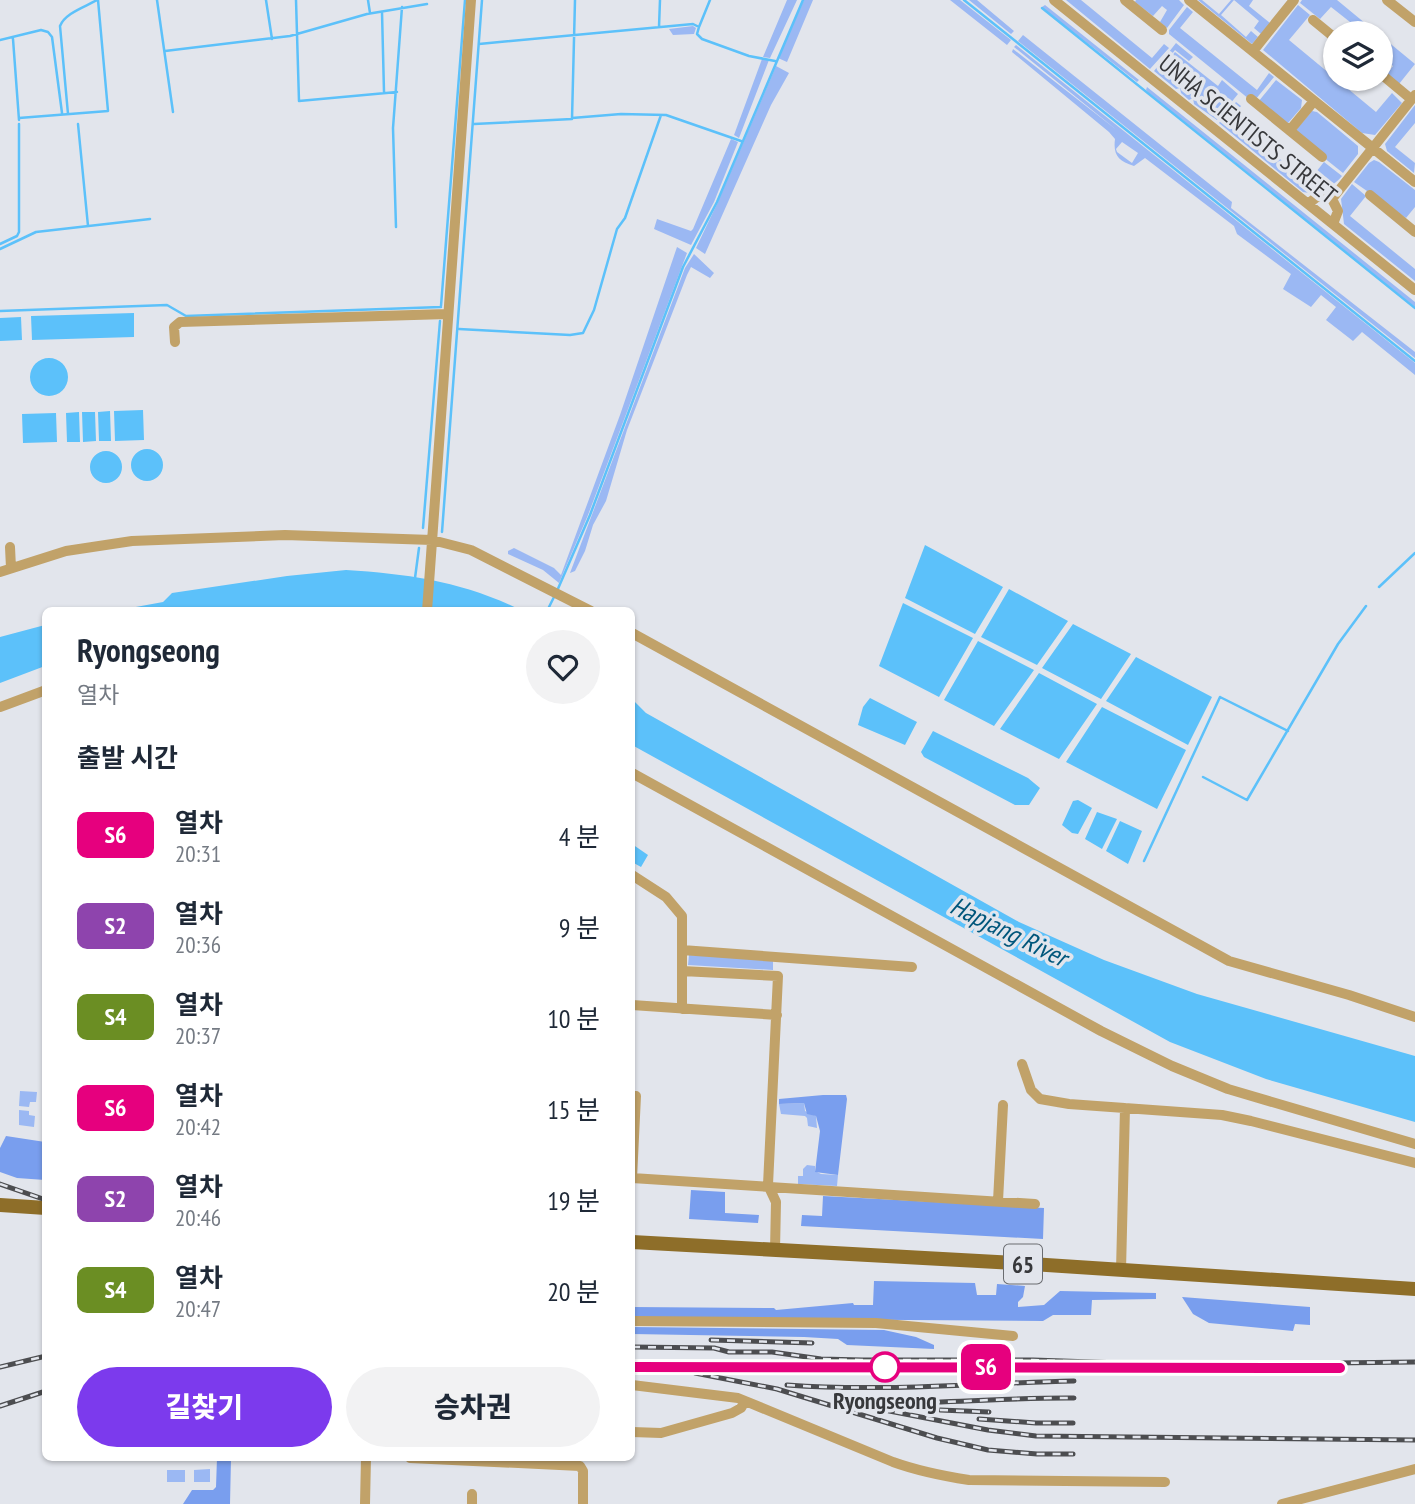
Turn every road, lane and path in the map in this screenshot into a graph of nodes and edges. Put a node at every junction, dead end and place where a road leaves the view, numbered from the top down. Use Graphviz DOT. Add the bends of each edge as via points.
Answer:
graph roads {
  1 [pos="471,0"];
  2 [pos="1054,0"];
  3 [pos="1189,0"];
  4 [pos="1294,0"];
  5 [pos="1387,0"];
  6 [pos="1127,1"];
  7 [pos="1313,20"];
  8 [pos="1415,22"];
  9 [pos="1158,23"];
  10 [pos="1323,28"];
  11 [pos="1253,51"];
  12 [pos="1393,83"];
  13 [pos="1413,97"];
  14 [pos="1251,99"];
  15 [pos="1314,101"];
  16 [pos="1290,131"];
  17 [pos="1372,148"];
  18 [pos="1322,157"];
  19 [pos="1415,182"];
  20 [pos="1370,195"];
  21 [pos="1332,199"];
  22 [pos="1308,204"];
  23 [pos="1415,214"];
  24 [pos="1333,224"];
  25 [pos="1411,228"];
  26 [pos="1415,290"];
  27 [pos="447,314"];
  28 [pos="175,342"];
  29 [pos="432,540"];
  30 [pos="10,547"];
  31 [pos="6,570"];
  32 [pos="427,607"];
  33 [pos="584,607"];
  34 [pos="635,636"];
  35 [pos="42,691"];
  36 [pos="0,707"];
  37 [pos="635,775"];
  38 [pos="635,877"];
  39 [pos="682,950"];
  40 [pos="780,957"];
  41 [pos="912,967"];
  42 [pos="682,971"];
  43 [pos="778,976"];
  44 [pos="635,1005"];
  45 [pos="682,1009"];
  46 [pos="777,1015"];
  47 [pos="1415,1017"];
  48 [pos="1022,1064"];
  49 [pos="635,1096"];
  50 [pos="1003,1105"];
  51 [pos="1125,1108"];
  52 [pos="635,1116"];
  53 [pos="1415,1144"];
  54 [pos="1415,1163"];
  55 [pos="635,1178"];
  56 [pos="768,1185"];
  57 [pos="998,1202"];
  58 [pos="1035,1204"];
  59 [pos="0,1205"];
  60 [pos="42,1208"];
  61 [pos="635,1242"];
  62 [pos="775,1250"];
  63 [pos="1121,1270"];
  64 [pos="1415,1289"];
  65 [pos="635,1321"];
  66 [pos="1013,1336"];
  67 [pos="635,1385"];
  68 [pos="745,1401"];
  69 [pos="635,1432"];
  70 [pos="366,1461"];
  71 [pos="474,1461"];
  72 [pos="1415,1469"];
  73 [pos="1165,1482"];
  74 [pos="365,1504"];
  75 [pos="583,1504"];
  76 [pos="1282,1504"];
  1 -- 27 [label="street"];
  2 -- 22 [label="street, UNHA SCIENTISTS STREET"];
  3 -- 11 [label="street"];
  4 -- 11 [label="street"];
  5 -- 8 [label="street"];
  6 -- 9 [label="street"];
  7 -- 10 [label="street"];
  11 -- 15 [label="street"];
  12 -- 13 [label="street"];
  13 -- 17 [label="street"];
  14 -- 16 [label="street"];
  15 -- 16 [label="street"];
  15 -- 17 [label="street"];
  16 -- 18 [label="street"];
  17 -- 19 [label="street"];
  17 -- 21 [label="street"];
  20 -- 25 [label="street"];
  21 -- 22 [label="street" via="1318,196"];
  21 -- 24 [label="street" via="1338,211"];
  22 -- 24 [label="street, UNHA SCIENTISTS STREET"];
  23 -- 25 [label="street"];
  24 -- 26 [label="street, UNHA SCIENTISTS STREET"];
  27 -- 28 [label="street" via="180,322 174,327"];
  27 -- 29 [label="street"];
  29 -- 31 [label="street" via="285,535 132,541 66,551"];
  29 -- 32 [label="street"];
  29 -- 33 [label="street" via="471,550"];
  30 -- 31 [label="street"];
  34 -- 47 [label="street" via="1229,961"];
  35 -- 36 [label="street"];
  37 -- 53 [label="street" via="1089,1025 1172,1066 1261,1100"];
  38 -- 39 [label="street" via="666,897 682,916"];
  39 -- 40 [label="street"];
  39 -- 42 [label="street"];
  40 -- 41 [label="street"];
  40 -- 43 [label="street"];
  42 -- 43 [label="street"];
  42 -- 45 [label="street"];
  43 -- 46 [label="street"];
  44 -- 45 [label="street"];
  45 -- 46 [label="street"];
  46 -- 56 [label="street"];
  48 -- 51 [label="street" via="1031,1090 1040,1099"];
  49 -- 52 [label="street"];
  50 -- 57 [label="street"];
  51 -- 54 [label="street" via="1222,1115"];
  51 -- 63 [label="street"];
  55 -- 56 [label="street"];
  56 -- 57 [label="street"];
  56 -- 62 [label="street" via="776,1202"];
  57 -- 58 [label="street"];
  59 -- 60 [label="main road"];
  61 -- 62 [label="main road, 65"];
  62 -- 63 [label="main road, 65"];
  63 -- 64 [label="main road, 65"];
  65 -- 66 [label="street" via="876,1323"];
  67 -- 68 [label="street"];
  68 -- 69 [label="street" via="733,1413 676,1430"];
  68 -- 73 [label="street" via="917,1471 969,1480"];
  70 -- 74 [label="street"];
  71 -- 75 [label="street" via="580,1466"];
  72 -- 76 [label="street"];
}
